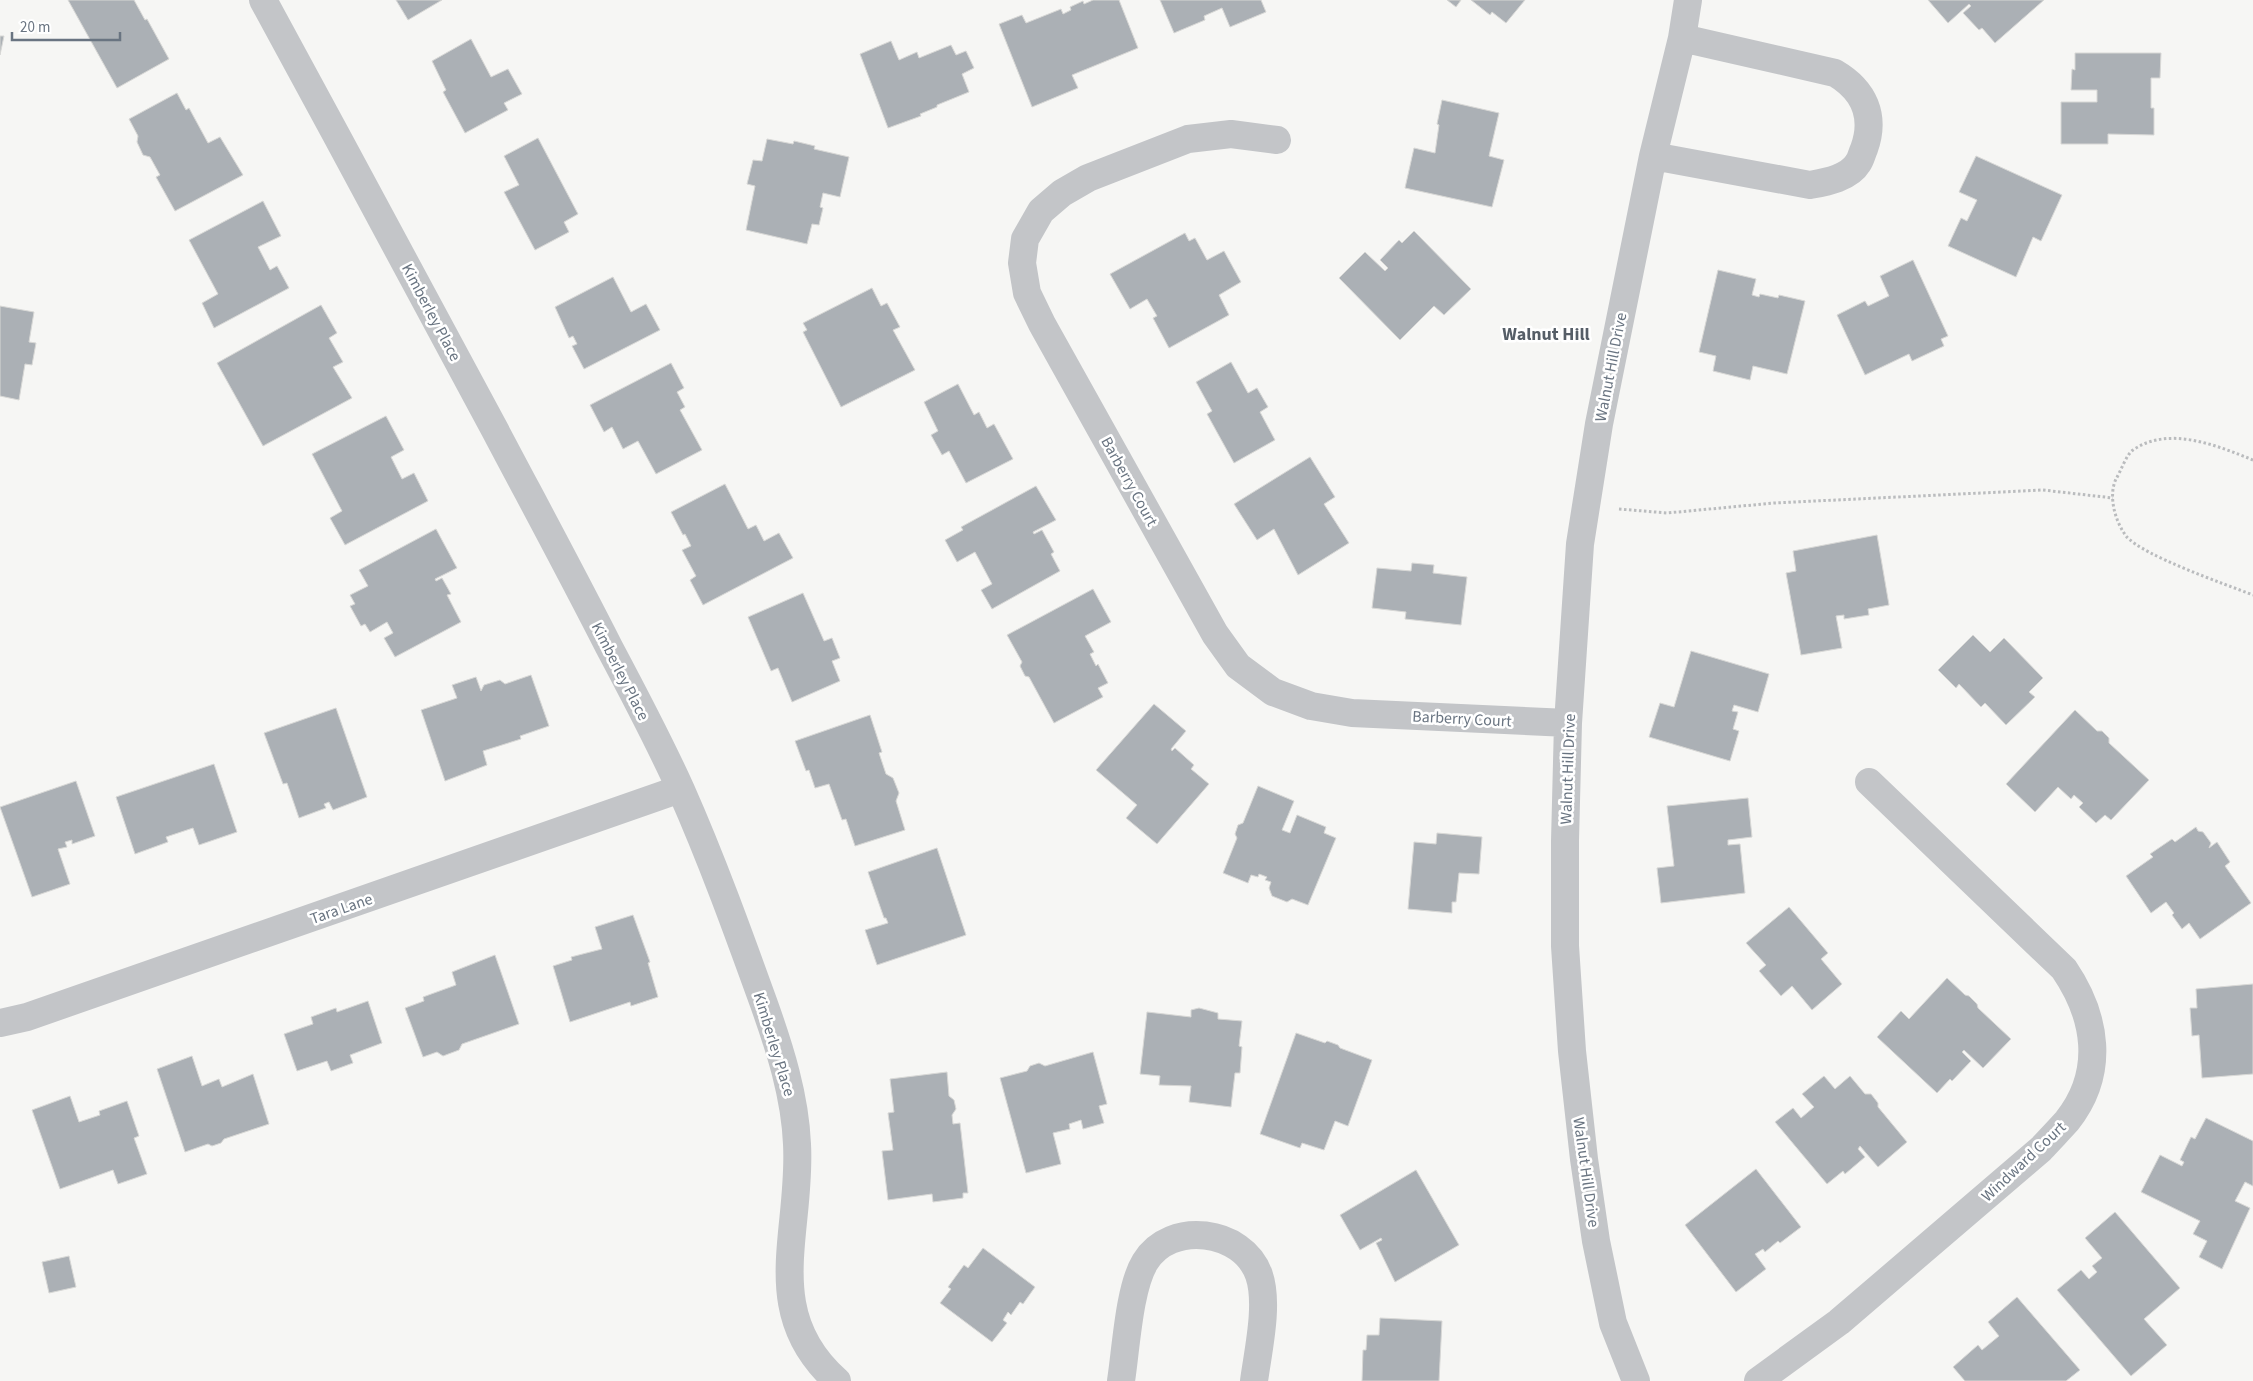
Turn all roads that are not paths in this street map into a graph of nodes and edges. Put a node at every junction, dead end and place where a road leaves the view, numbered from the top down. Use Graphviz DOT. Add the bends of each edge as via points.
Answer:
graph roads {
  1 [pos="263,0"];
  2 [pos="1688,0"];
  3 [pos="1698,0"];
  4 [pos="1682,38"];
  5 [pos="1277,140"];
  6 [pos="1654,156"];
  7 [pos="1568,723"];
  8 [pos="1869,782"];
  9 [pos="680,789"];
  10 [pos="0,1024"];
  11 [pos="837,1381"];
  12 [pos="1121,1381"];
  13 [pos="1254,1381"];
  14 [pos="1636,1381"];
  15 [pos="1758,1381"];
  1 -- 9 [label="street, Kimberley Place" via="558,548"];
  2 -- 4 [label="street, Walnut Hill Drive"];
  3 -- 4 [label="street, Walnut Hill Drive"];
  4 -- 6 [label="street, Walnut Hill Drive"];
  4 -- 6 [label="street" via="1835,73 1850,82 1862,98 1868,118 1867,139 1858,164 1835,181 1810,185"];
  5 -- 7 [label="street, Barberry Court" via="1232,134 1188,139 1088,178 1062,193 1041,211 1025,239 1022,263 1027,292 1042,324 1215,634 1238,666 1273,692 1319,708 1352,713"];
  6 -- 7 [label="street, Walnut Hill Drive" via="1599,424 1586,506"];
  7 -- 14 [label="street, Walnut Hill Drive" via="1565,946 1572,1052 1596,1241 1613,1323"];
  8 -- 15 [label="street, Windward Court" via="2064,968 2078,989 2088,1014 2093,1038 2091,1067 2082,1095 2068,1120 2041,1149 1839,1322"];
  9 -- 10 [label="street, Tara Lane"];
  9 -- 11 [label="street, Kimberley Place" via="732,914 779,1045 792,1099 797,1143 797,1191 788,1252 791,1300 800,1334 820,1366"];
  12 -- 13 [label="street" via="1137,1278 1146,1261 1157,1248 1170,1240 1202,1234 1243,1251 1259,1275 1263,1300"];
}
